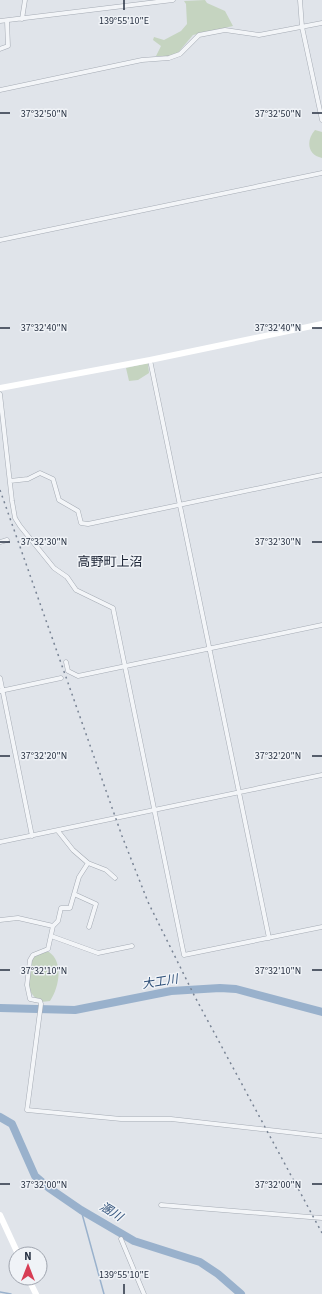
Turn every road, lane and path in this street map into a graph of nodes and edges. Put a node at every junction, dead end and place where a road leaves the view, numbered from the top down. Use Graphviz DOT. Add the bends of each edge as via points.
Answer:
graph roads {
  1 [pos="25,0"];
  2 [pos="173,0"];
  3 [pos="300,0"];
  4 [pos="22,19"];
  5 [pos="0,21"];
  6 [pos="7,21"];
  7 [pos="322,23"];
  8 [pos="302,27"];
  9 [pos="0,49"];
  10 [pos="0,90"];
  11 [pos="322,120"];
  12 [pos="322,174"];
  13 [pos="0,240"];
  14 [pos="322,324"];
  15 [pos="150,360"];
  16 [pos="0,388"];
  17 [pos="0,394"];
  18 [pos="322,476"];
  19 [pos="10,480"];
  20 [pos="180,504"];
  21 [pos="7,540"];
  22 [pos="0,542"];
  23 [pos="322,625"];
  24 [pos="210,648"];
  25 [pos="66,662"];
  26 [pos="124,666"];
  27 [pos="0,678"];
  28 [pos="61,678"];
  29 [pos="1,690"];
  30 [pos="322,775"];
  31 [pos="239,793"];
  32 [pos="154,811"];
  33 [pos="58,831"];
  34 [pos="32,836"];
  35 [pos="0,842"];
  36 [pos="88,863"];
  37 [pos="115,878"];
  38 [pos="74,894"];
  39 [pos="0,920"];
  40 [pos="53,926"];
  41 [pos="89,927"];
  42 [pos="322,927"];
  43 [pos="51,936"];
  44 [pos="270,938"];
  45 [pos="132,946"];
  46 [pos="322,1136"];
  47 [pos="160,1205"];
  48 [pos="0,1215"];
  49 [pos="322,1218"];
  50 [pos="121,1239"];
  51 [pos="14,1246"];
  52 [pos="144,1294"];
  1 -- 4 [label="street"];
  2 -- 4 [label="street"];
  3 -- 8 [label="street"];
  4 -- 6 [label="street"];
  5 -- 6 [label="street"];
  6 -- 9 [label="street" via="8,46"];
  7 -- 8 [label="street"];
  8 -- 10 [label="street" via="259,35 225,30 198,35 180,54 170,58 142,60"];
  8 -- 11 [label="street"];
  12 -- 13 [label="street"];
  14 -- 15 [label="street"];
  15 -- 16 [label="street"];
  15 -- 20 [label="street"];
  17 -- 19 [label="street"];
  18 -- 20 [label="street"];
  19 -- 20 [label="street" via="28,479 40,473 53,478 58,500 75,508 82,523 88,524"];
  19 -- 26 [label="street" via="16,518 32,543 54,568 68,577 76,590 113,608"];
  20 -- 24 [label="street"];
  21 -- 22 [label="street"];
  23 -- 24 [label="street"];
  24 -- 26 [label="street"];
  24 -- 31 [label="street"];
  25 -- 26 [label="street" via="68,671 78,676"];
  26 -- 32 [label="street"];
  27 -- 29 [label="street"];
  28 -- 29 [label="street"];
  29 -- 34 [label="street"];
  30 -- 31 [label="street"];
  31 -- 32 [label="street"];
  31 -- 44 [label="street"];
  32 -- 33 [label="street"];
  32 -- 44 [label="street" via="184,955"];
  33 -- 34 [label="street"];
  33 -- 36 [label="street" via="73,850"];
  34 -- 35 [label="street"];
  36 -- 37 [label="street" via="106,870"];
  36 -- 38 [label="street" via="79,877"];
  38 -- 40 [label="street" via="70,908 61,908 58,921"];
  38 -- 41 [label="street" via="96,904"];
  39 -- 40 [label="street" via="18,918"];
  40 -- 43 [label="street"];
  42 -- 44 [label="street"];
  43 -- 45 [label="street" via="98,952"];
  43 -- 46 [label="street" via="48,949 33,956 29,965 28,994 30,999 40,1001 40,1018 27,1110 121,1119 171,1119"];
  47 -- 49 [label="street"];
  48 -- 51 [label="street"];
  50 -- 52 [label="street"];
}
